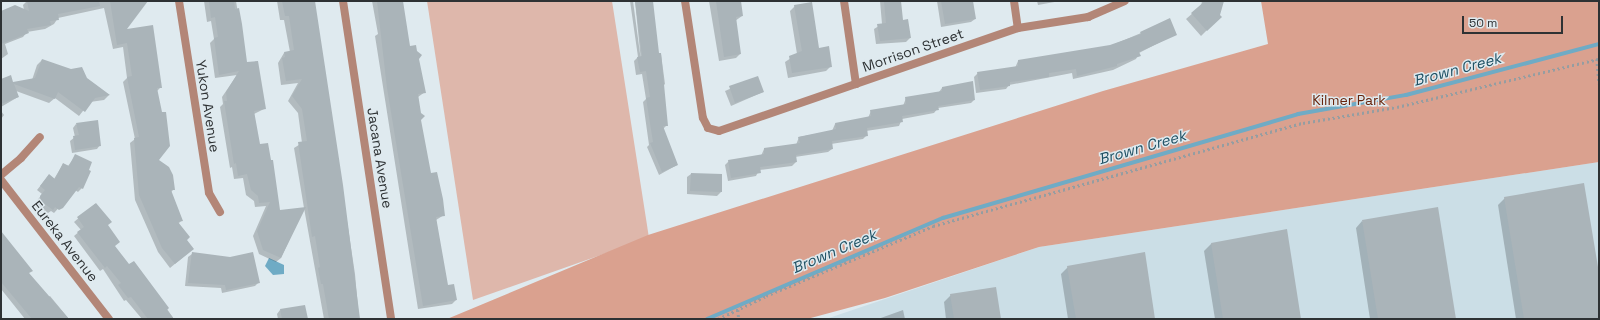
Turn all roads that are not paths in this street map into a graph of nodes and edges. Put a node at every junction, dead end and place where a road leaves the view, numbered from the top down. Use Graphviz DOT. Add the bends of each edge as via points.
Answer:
graph roads {
  1 [pos="179,1"];
  2 [pos="343,1"];
  3 [pos="685,1"];
  4 [pos="844,1"];
  5 [pos="1014,1"];
  6 [pos="1125,1"];
  7 [pos="1018,28"];
  8 [pos="856,84"];
  9 [pos="40,137"];
  10 [pos="1,175"];
  11 [pos="1,180"];
  12 [pos="220,212"];
  13 [pos="109,319"];
  14 [pos="391,319"];
  1 -- 12 [label="street, Yukon Avenue" via="209,192"];
  2 -- 14 [label="street, Jacana Avenue"];
  3 -- 8 [label="street, Morrison Street" via="703,118 711,130 728,130"];
  4 -- 8 [label="street"];
  5 -- 7 [label="street"];
  6 -- 7 [label="street, Morrison Street" via="1088,17"];
  7 -- 8 [label="street, Morrison Street"];
  9 -- 10 [label="street"];
  11 -- 13 [label="street, Eureka Avenue"];
}
